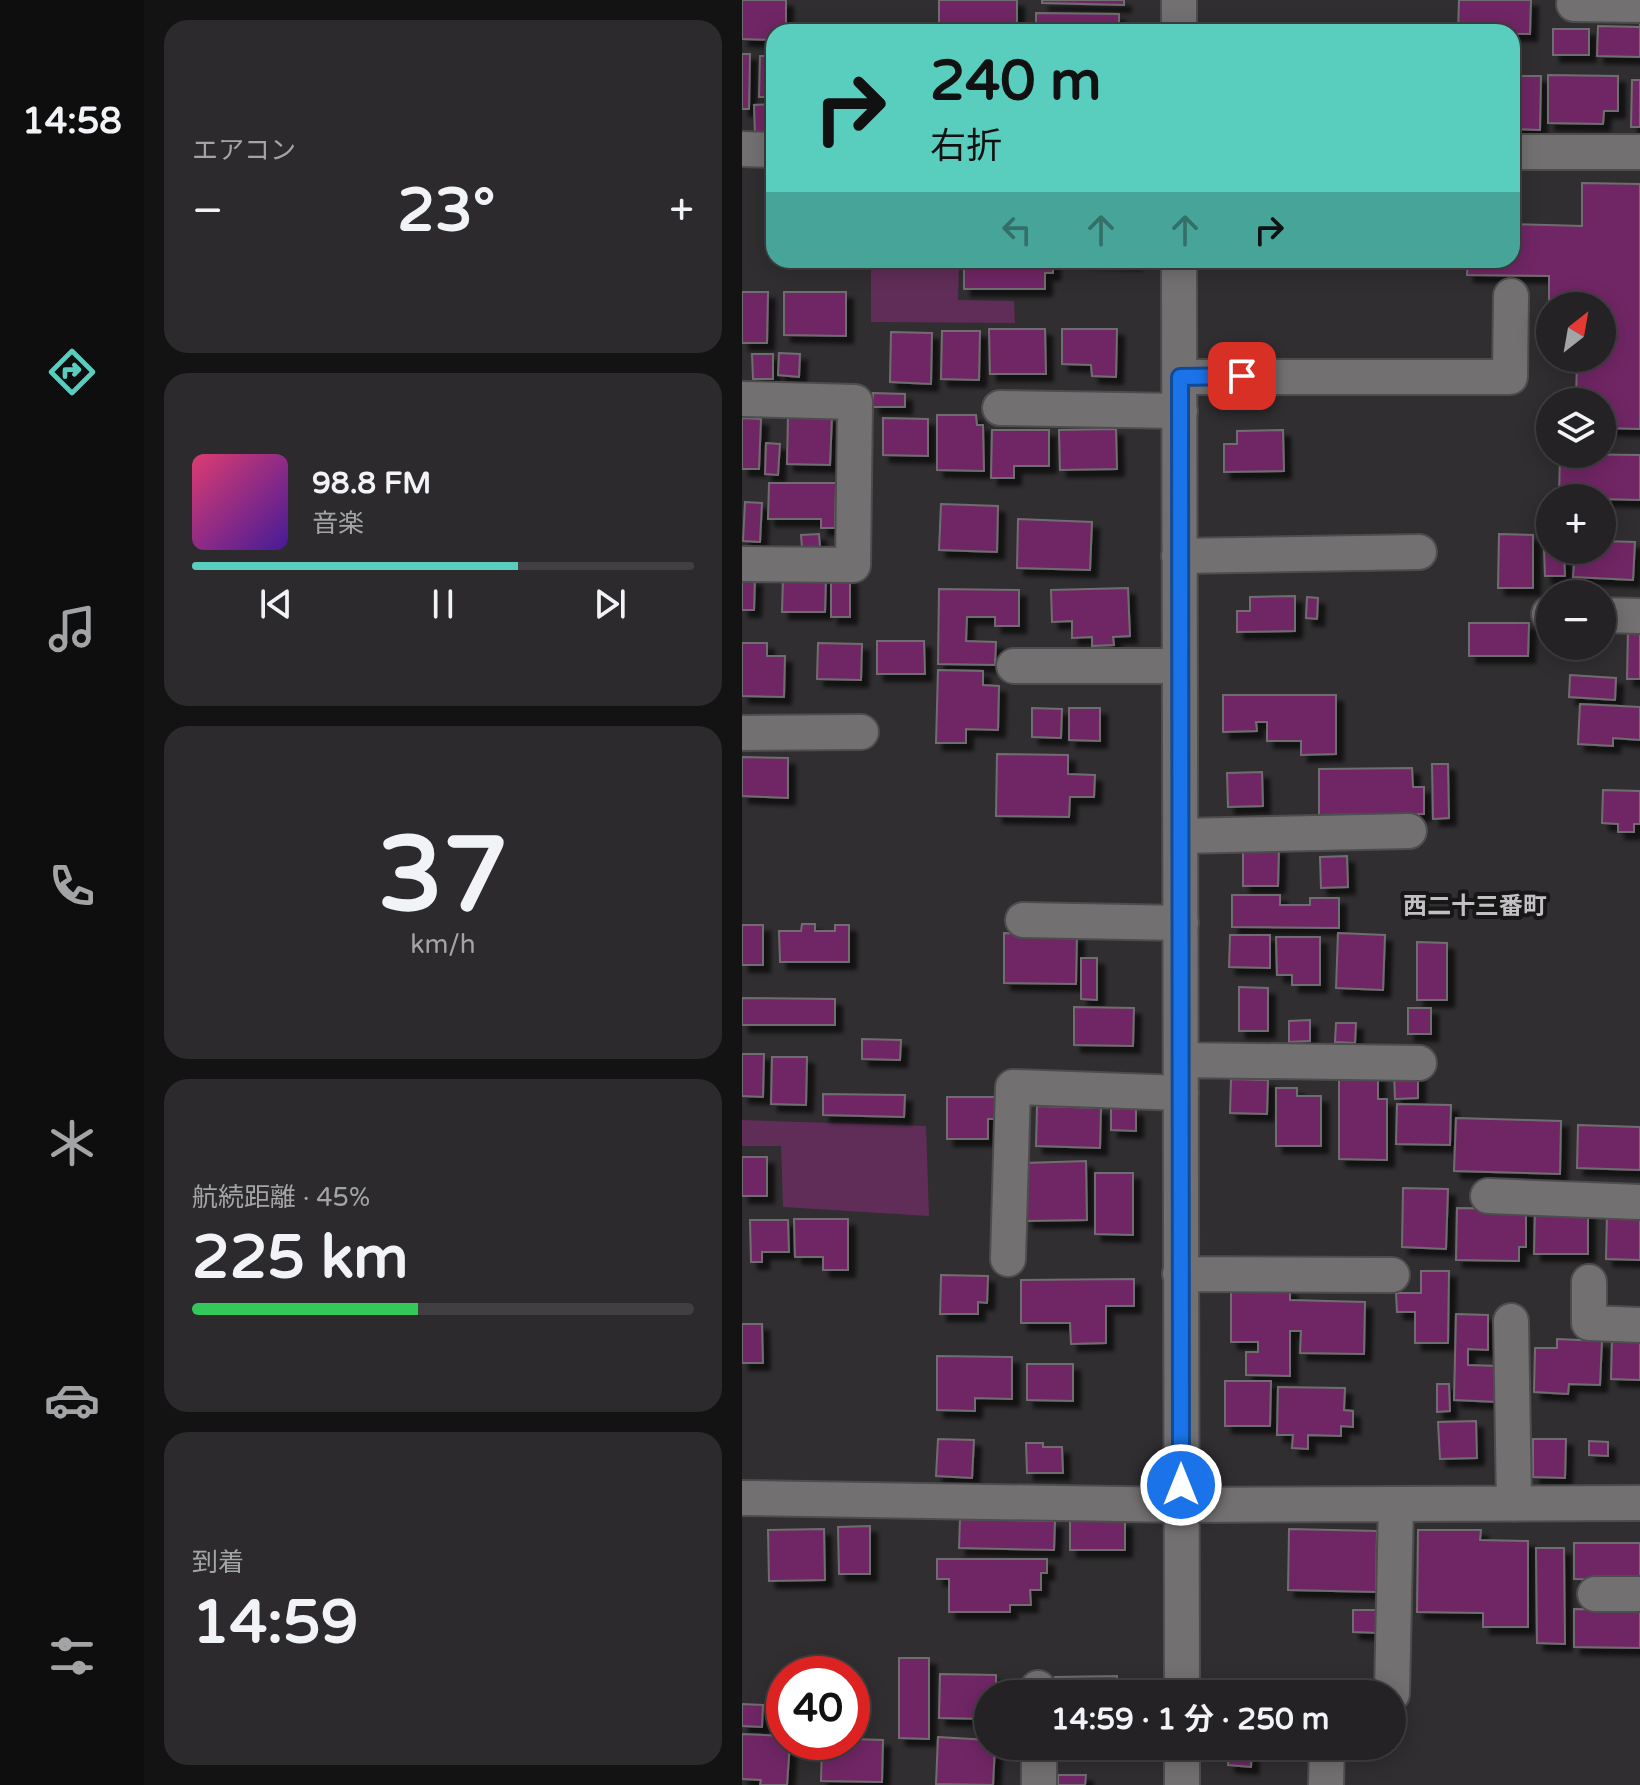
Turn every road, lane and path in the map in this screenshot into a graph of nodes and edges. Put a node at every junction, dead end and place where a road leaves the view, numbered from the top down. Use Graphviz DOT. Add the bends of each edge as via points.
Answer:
graph roads {
  1 [pos="1179,0"];
  2 [pos="1574,4"];
  3 [pos="1640,5"];
  4 [pos="1179,24"];
  5 [pos="742,149"];
  6 [pos="766,150"];
  7 [pos="1520,152"];
  8 [pos="1640,152"];
  9 [pos="1179,268"];
  10 [pos="1511,296"];
  11 [pos="1180,377"];
  12 [pos="742,399"];
  13 [pos="1000,408"];
  14 [pos="1180,411"];
  15 [pos="1419,552"];
  16 [pos="1179,556"];
  17 [pos="742,564"];
  18 [pos="1616,615"];
  19 [pos="1640,616"];
  20 [pos="1014,666"];
  21 [pos="1178,666"];
  22 [pos="861,732"];
  23 [pos="742,733"];
  24 [pos="1409,831"];
  25 [pos="1181,836"];
  26 [pos="1023,920"];
  27 [pos="1181,923"];
  28 [pos="1419,1063"];
  29 [pos="1181,1076"];
  30 [pos="1488,1196"];
  31 [pos="1640,1202"];
  32 [pos="1008,1259"];
  33 [pos="1180,1274"];
  34 [pos="1392,1275"];
  35 [pos="1589,1282"];
  36 [pos="1511,1321"];
  37 [pos="1640,1325"];
  38 [pos="742,1498"];
  39 [pos="1640,1503"];
  40 [pos="1396,1504"];
  41 [pos="1514,1504"];
  42 [pos="1181,1505"];
  43 [pos="1595,1594"];
  44 [pos="1640,1594"];
  45 [pos="1182,1680"];
  46 [pos="1392,1680"];
  47 [pos="1039,1760"];
  48 [pos="1182,1760"];
  49 [pos="1327,1760"];
  50 [pos="1039,1785"];
  51 [pos="1182,1785"];
  52 [pos="1326,1785"];
  1 -- 4 [label="street"];
  2 -- 3 [label="street"];
  5 -- 6 [label="street"];
  7 -- 8 [label="street"];
  9 -- 11 [label="street"];
  10 -- 11 [label="street" via="1510,377"];
  11 -- 14 [label="street"];
  12 -- 17 [label="street" via="855,402 853,565"];
  13 -- 14 [label="street"];
  14 -- 16 [label="street"];
  15 -- 16 [label="street"];
  16 -- 21 [label="street"];
  18 -- 19 [label="street"];
  20 -- 21 [label="street"];
  21 -- 25 [label="street"];
  22 -- 23 [label="street"];
  24 -- 25 [label="street"];
  25 -- 27 [label="street"];
  26 -- 27 [label="street"];
  27 -- 29 [label="street"];
  28 -- 29 [label="street"];
  29 -- 32 [label="street" via="1013,1087"];
  29 -- 33 [label="street"];
  30 -- 31 [label="street"];
  33 -- 34 [label="street"];
  33 -- 42 [label="street"];
  35 -- 37 [label="street" via="1589,1323"];
  36 -- 41 [label="street"];
  38 -- 42 [label="street"];
  39 -- 41 [label="street"];
  40 -- 41 [label="street"];
  40 -- 42 [label="street"];
  40 -- 46 [label="street"];
  42 -- 45 [label="street"];
  43 -- 44 [label="street"];
  47 -- 50 [label="street"];
  48 -- 51 [label="street"];
  49 -- 52 [label="street"];
}
